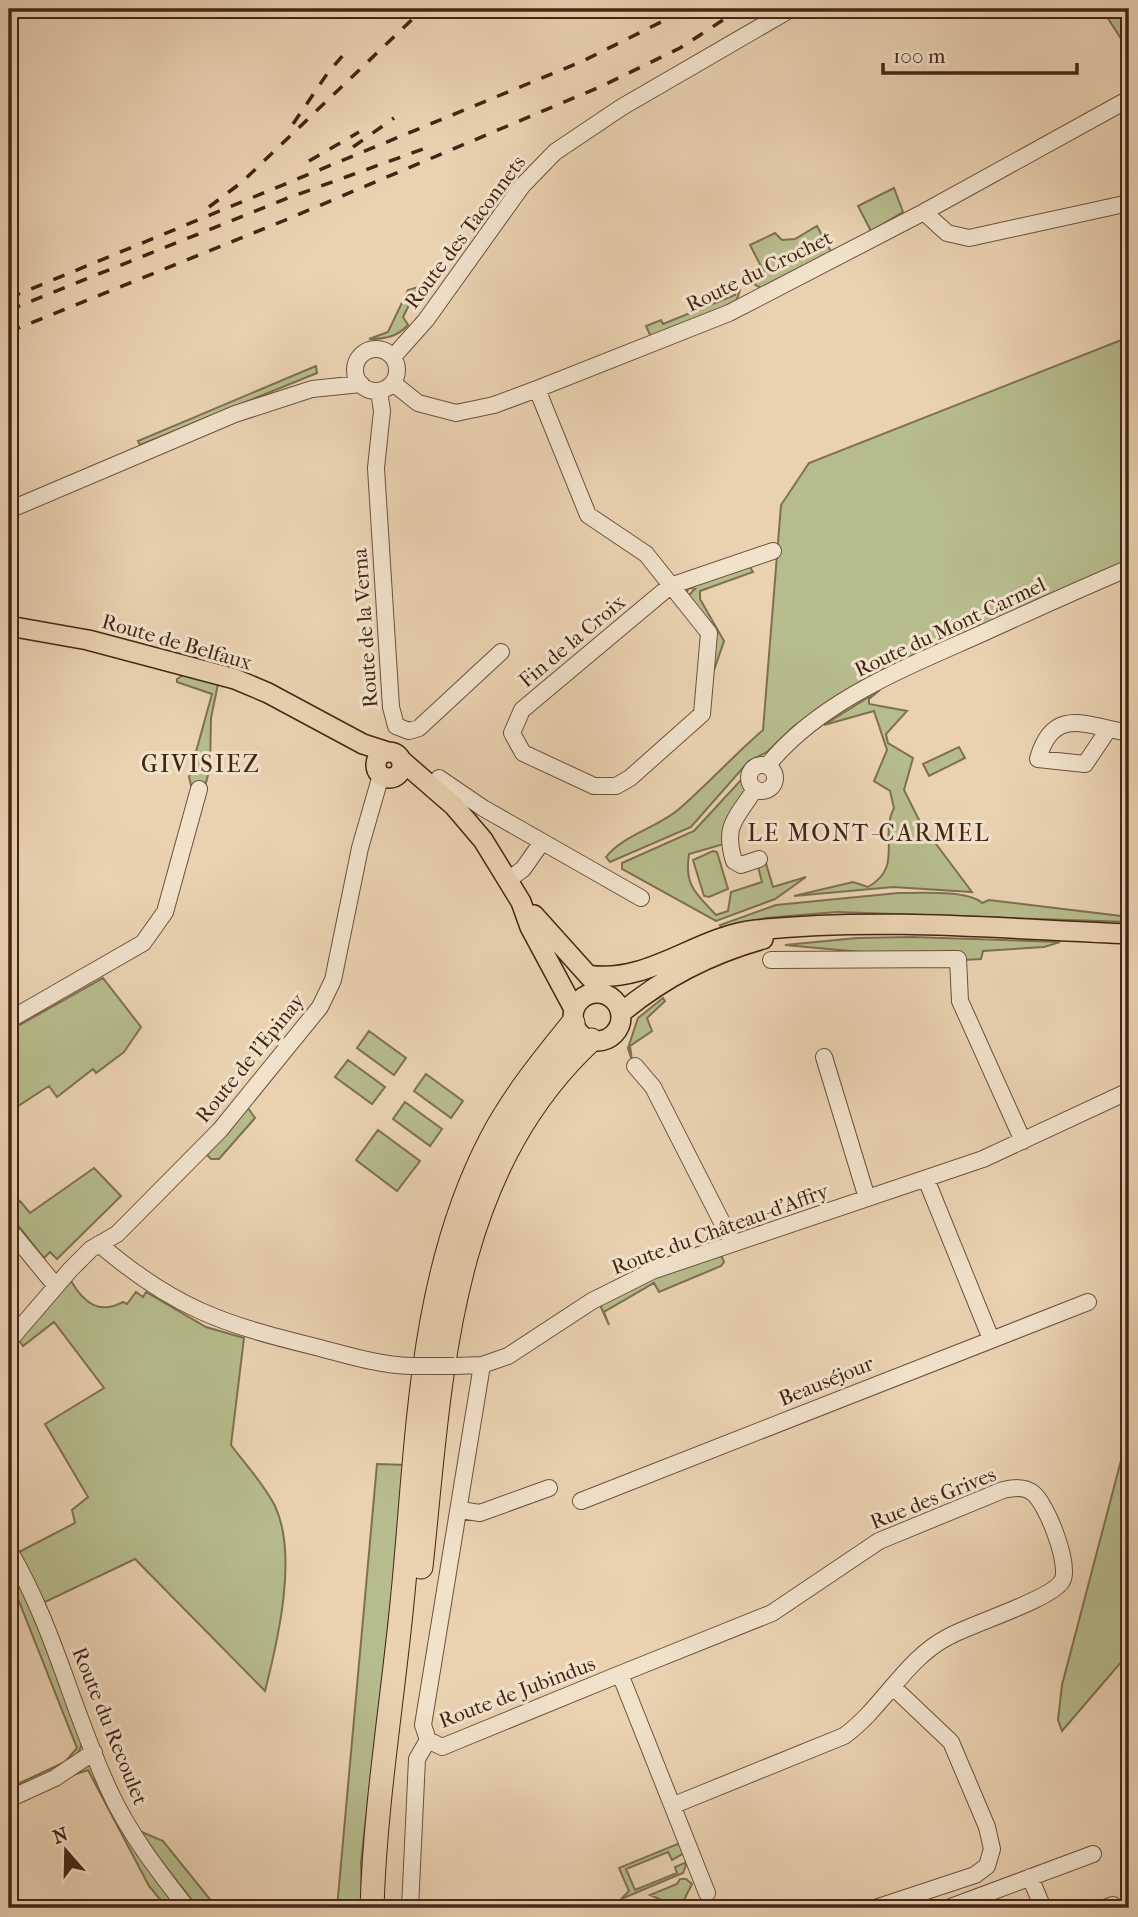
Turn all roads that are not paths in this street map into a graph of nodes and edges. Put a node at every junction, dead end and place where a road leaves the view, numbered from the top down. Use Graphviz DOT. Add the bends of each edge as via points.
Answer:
graph roads {
  1 [pos="791,9"];
  2 [pos="1129,99"];
  3 [pos="1129,204"];
  4 [pos="924,212"];
  5 [pos="393,357"];
  6 [pos="355,366"];
  7 [pos="360,384"];
  8 [pos="386,387"];
  9 [pos="312,389"];
  10 [pos="537,389"];
  11 [pos="9,510"];
  12 [pos="773,551"];
  13 [pos="1129,568"];
  14 [pos="670,586"];
  15 [pos="9,626"];
  16 [pos="501,652"];
  17 [pos="1108,730"];
  18 [pos="1129,733"];
  19 [pos="393,767"];
  20 [pos="439,778"];
  21 [pos="198,789"];
  22 [pos="542,842"];
  23 [pos="759,859"];
  24 [pos="508,880"];
  25 [pos="641,898"];
  26 [pos="521,902"];
  27 [pos="815,926"];
  28 [pos="1129,934"];
  29 [pos="679,956"];
  30 [pos="771,960"];
  31 [pos="588,975"];
  32 [pos="607,995"];
  33 [pos="621,1013"];
  34 [pos="574,1016"];
  35 [pos="9,1020"];
  36 [pos="591,1040"];
  37 [pos="824,1057"];
  38 [pos="635,1066"];
  39 [pos="1129,1091"];
  40 [pos="1023,1141"];
  41 [pos="926,1179"];
  42 [pos="867,1198"];
  43 [pos="9,1229"];
  44 [pos="732,1242"];
  45 [pos="99,1244"];
  46 [pos="55,1285"];
  47 [pos="1088,1302"];
  48 [pos="10,1338"];
  49 [pos="991,1339"];
  50 [pos="482,1366"];
  51 [pos="549,1488"];
  52 [pos="581,1502"];
  53 [pos="460,1510"];
  54 [pos="9,1550"];
  55 [pos="620,1674"];
  56 [pos="893,1687"];
  57 [pos="428,1740"];
  58 [pos="94,1752"];
  59 [pos="9,1800"];
  60 [pos="674,1805"];
  61 [pos="1093,1854"];
  62 [pos="1030,1877"];
  63 [pos="707,1893"];
  64 [pos="187,1908"];
  65 [pos="372,1908"];
  66 [pos="387,1908"];
  67 [pos="410,1908"];
  68 [pos="878,1908"];
  69 [pos="948,1908"];
  70 [pos="1044,1908"];
  1 -- 5 [label="street, Route des Taconnets" via="622,107 546,160"];
  2 -- 4 [label="street, Route du Crochet"];
  3 -- 4 [label="street" via="969,238 947,233"];
  4 -- 10 [label="street, Route du Crochet" via="729,313"];
  5 -- 6 [label="street" via="371,350"];
  5 -- 8 [label="street" via="397,371"];
  6 -- 7 [label="street"];
  6 -- 9 [label="street"];
  7 -- 8 [label="street"];
  7 -- 9 [label="street"];
  8 -- 10 [label="street, Route du Crochet" via="456,413"];
  8 -- 16 [label="street, Route de la Verna" via="376,468 391,707 396,726 409,731 419,728"];
  9 -- 11 [label="street" via="224,419"];
  10 -- 14 [label="street" via="588,515 637,546"];
  12 -- 14 [label="street, Fin de la Croix"];
  13 -- 23 [label="street, Route du Mont-Carmel" via="912,664 802,729 767,766 758,766 750,774 755,789 728,832 734,861 741,865"];
  14 -- 14 [label="street, Fin de la Croix" via="522,710 512,733 523,753 604,788 616,786 702,714 709,633"];
  15 -- 19 [label="main road, Route de Belfaux" via="89,640 234,679 363,744"];
  17 -- 18 [label="street"];
  19 -- 24 [label="main road, Route de Belfaux" via="454,806"];
  19 -- 45 [label="street, Route de l'Epinay" via="367,818 329,992 282,1058 226,1124 117,1234"];
  20 -- 22 [label="street"];
  21 -- 35 [label="street" via="164,912 143,943"];
  22 -- 24 [label="street" via="523,869"];
  22 -- 25 [label="street"];
  24 -- 26 [label="main road, Route de Belfaux"];
  26 -- 31 [label="main road, Route de Belfaux"];
  26 -- 34 [label="main road, Route de Belfaux"];
  27 -- 28 [label="main road"];
  27 -- 29 [label="main road" via="739,933"];
  27 -- 33 [label="main road" via="708,958 657,985"];
  29 -- 31 [label="main road" via="623,976"];
  29 -- 32 [label="main road" via="637,984"];
  30 -- 40 [label="street" via="958,959 960,1001"];
  31 -- 32 [label="main road, Route de Belfaux"];
  32 -- 33 [label="main road"];
  32 -- 34 [label="main road" via="588,995"];
  33 -- 36 [label="main road" via="612,1036"];
  34 -- 36 [label="main road" via="578,1032"];
  34 -- 65 [label="highway" via="490,1141 457,1224 438,1291 423,1383"];
  36 -- 66 [label="highway" via="543,1093 506,1152 477,1217 457,1285 434,1449"];
  37 -- 42 [label="street"];
  38 -- 44 [label="street" via="653,1087"];
  39 -- 40 [label="street, Route du Château-d'Affry"];
  40 -- 41 [label="street, Route du Château-d'Affry"];
  41 -- 42 [label="street, Route du Château-d'Affry"];
  41 -- 49 [label="street"];
  42 -- 44 [label="street, Route du Château-d'Affry"];
  43 -- 46 [label="street"];
  44 -- 50 [label="street, Route du Château-d'Affry" via="615,1288 508,1356"];
  45 -- 46 [label="street, Route de l'Epinay"];
  45 -- 50 [label="street, Route du Château-d'Affry, bridge" via="141,1279 211,1318 359,1358 411,1366"];
  46 -- 48 [label="street, Route de l'Epinay"];
  47 -- 49 [label="street, Beauséjour"];
  49 -- 52 [label="street, Beauséjour"];
  50 -- 53 [label="street, Route de Jubindus"];
  51 -- 53 [label="street" via="480,1513"];
  53 -- 57 [label="street, Route de Jubindus" via="423,1725"];
  54 -- 58 [label="street, Route du Recoulet" via="53,1642"];
  55 -- 56 [label="street, Rue des Grives" via="772,1613 879,1541 1003,1490 1031,1491 1064,1557 1062,1583 928,1649"];
  55 -- 57 [label="street, Route de Jubindus" via="442,1747"];
  55 -- 60 [label="street, Route de Jubindus"];
  56 -- 60 [label="street, Rue des Grives" via="861,1724 844,1736"];
  56 -- 68 [label="street" via="951,1742 987,1826 992,1849 987,1866 975,1875"];
  57 -- 67 [label="street" via="418,1759"];
  58 -- 59 [label="street"];
  58 -- 64 [label="street, Route du Recoulet" via="129,1828"];
  60 -- 63 [label="street, Route de Jubindus"];
  61 -- 62 [label="street"];
  62 -- 69 [label="street"];
  62 -- 70 [label="street"];
}
